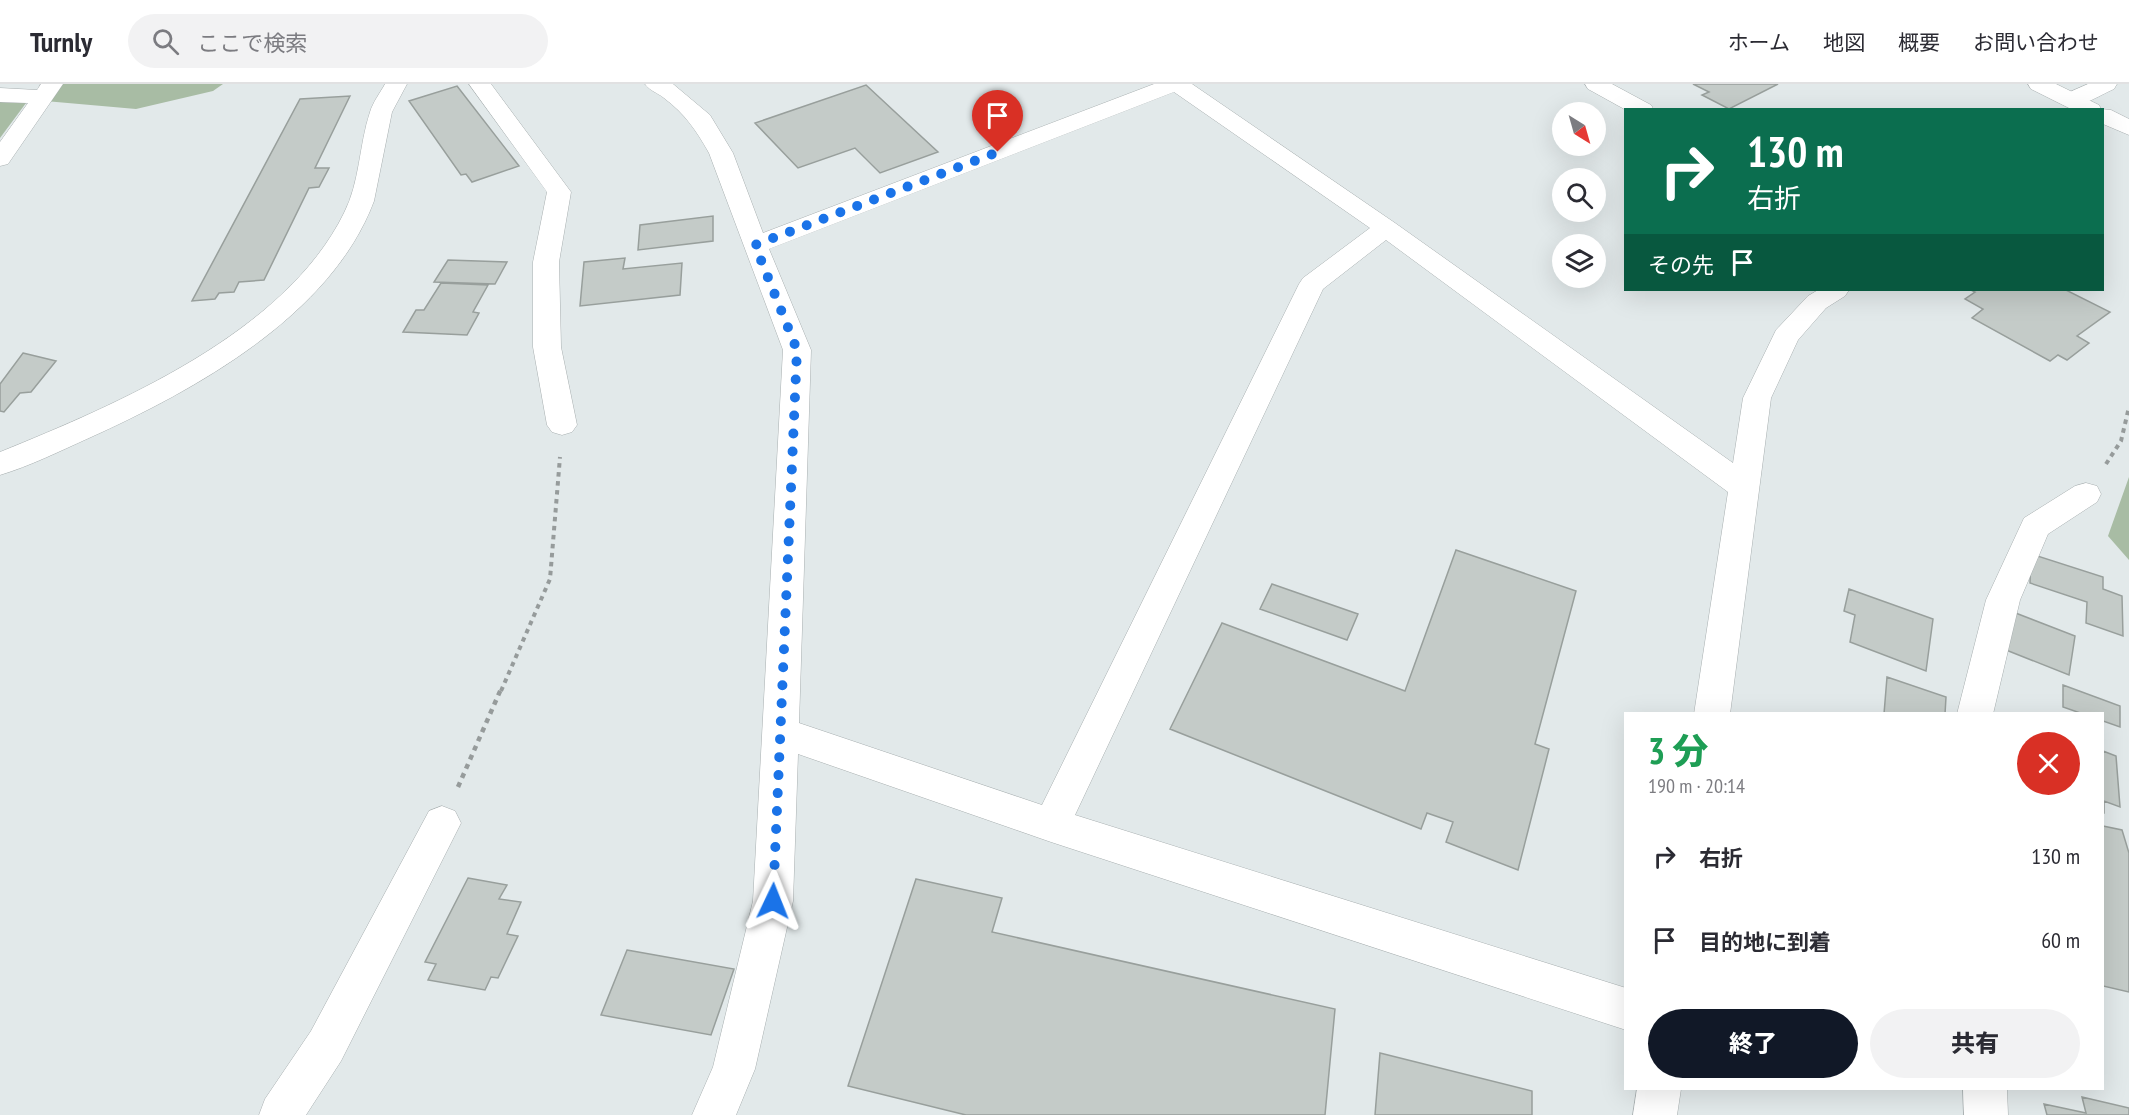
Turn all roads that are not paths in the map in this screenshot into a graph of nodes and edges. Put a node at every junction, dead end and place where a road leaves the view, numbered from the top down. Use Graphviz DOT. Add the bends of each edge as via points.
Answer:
graph roads {
  1 [pos="396,84"];
  2 [pos="480,84"];
  3 [pos="656,84"];
  4 [pos="1176,84"];
  5 [pos="1596,84"];
  6 [pos="2039,84"];
  7 [pos="2106,84"];
  8 [pos="47,91"];
  9 [pos="0,95"];
  10 [pos="2071,99"];
  11 [pos="1638,108"];
  12 [pos="2087,108"];
  13 [pos="2104,117"];
  14 [pos="2129,128"];
  15 [pos="0,159"];
  16 [pos="1386,228"];
  17 [pos="755,245"];
  18 [pos="1834,291"];
  19 [pos="562,425"];
  20 [pos="0,464"];
  21 [pos="1745,488"];
  22 [pos="2086,494"];
  23 [pos="1713,712"];
  24 [pos="1975,712"];
  25 [pos="780,732"];
  26 [pos="442,823"];
  27 [pos="1051,825"];
  28 [pos="1624,1008"];
  29 [pos="1659,1090"];
  30 [pos="1985,1090"];
  31 [pos="281,1115"];
  32 [pos="714,1115"];
  33 [pos="1655,1115"];
  34 [pos="1986,1115"];
  1 -- 20 [label="street" via="381,110 357,213 333,255 308,285 272,318 214,358 83,430"];
  2 -- 19 [label="street" via="559,192 546,262 547,347"];
  3 -- 17 [label="street" via="702,120 721,153"];
  4 -- 16 [label="street"];
  4 -- 17 [label="street"];
  5 -- 11 [label="street"];
  6 -- 10 [label="street"];
  7 -- 10 [label="street"];
  8 -- 9 [label="street"];
  8 -- 15 [label="street"];
  10 -- 12 [label="street"];
  13 -- 14 [label="street"];
  16 -- 21 [label="street"];
  16 -- 27 [label="street" via="1312,284"];
  17 -- 25 [label="street" via="797,350"];
  18 -- 21 [label="street" via="1817,302 1786,336 1757,398"];
  21 -- 23 [label="street"];
  22 -- 24 [label="street" via="2035,526 2003,600"];
  25 -- 27 [label="street"];
  25 -- 32 [label="street" via="773,901 734,1069"];
  26 -- 31 [label="street" via="326,1046"];
  27 -- 28 [label="street"];
  29 -- 33 [label="street"];
  30 -- 34 [label="street"];
}
